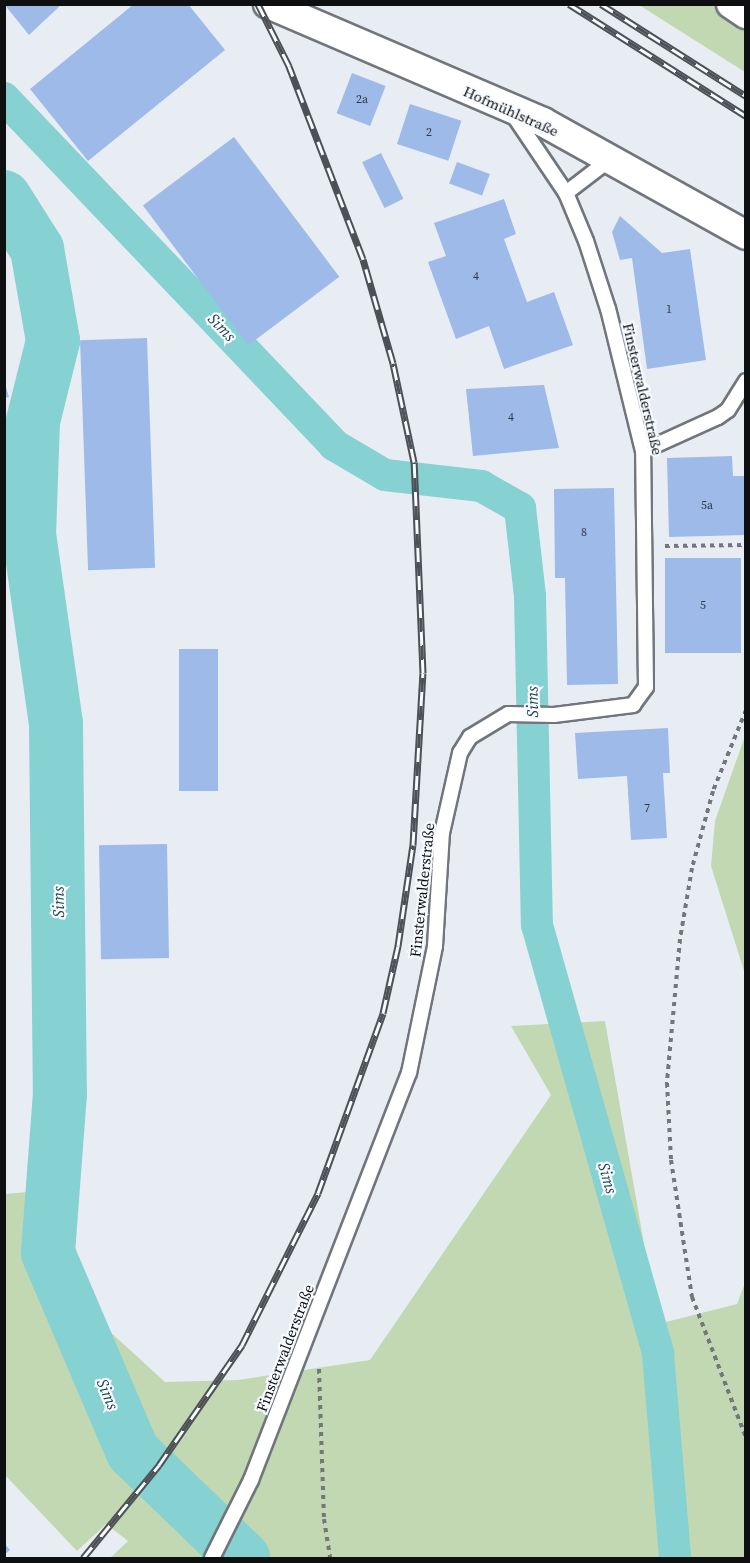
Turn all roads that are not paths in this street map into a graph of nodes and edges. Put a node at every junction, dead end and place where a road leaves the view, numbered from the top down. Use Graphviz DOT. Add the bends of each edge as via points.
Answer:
graph roads {
  1 [pos="268,4"];
  2 [pos="731,4"];
  3 [pos="746,14"];
  4 [pos="508,108"];
  5 [pos="609,160"];
  6 [pos="566,193"];
  7 [pos="746,235"];
  8 [pos="746,381"];
  9 [pos="644,451"];
  10 [pos="212,1558"];
  1 -- 4 [label="street, Hofmühlstraße"];
  2 -- 3 [label="street"];
  4 -- 5 [label="street, Hofmühlstraße" via="543,122"];
  4 -- 6 [label="lane, Finsterwalderstraße"];
  5 -- 6 [label="lane"];
  5 -- 7 [label="street, Hofmühlstraße"];
  6 -- 9 [label="lane, Finsterwalderstraße" via="608,309"];
  8 -- 9 [label="lane" via="733,403 718,417"];
  9 -- 10 [label="lane, Finsterwalderstraße" via="646,687 633,705 554,715 507,714 470,737 460,753 442,834 435,946 409,1073 251,1480"];
}
